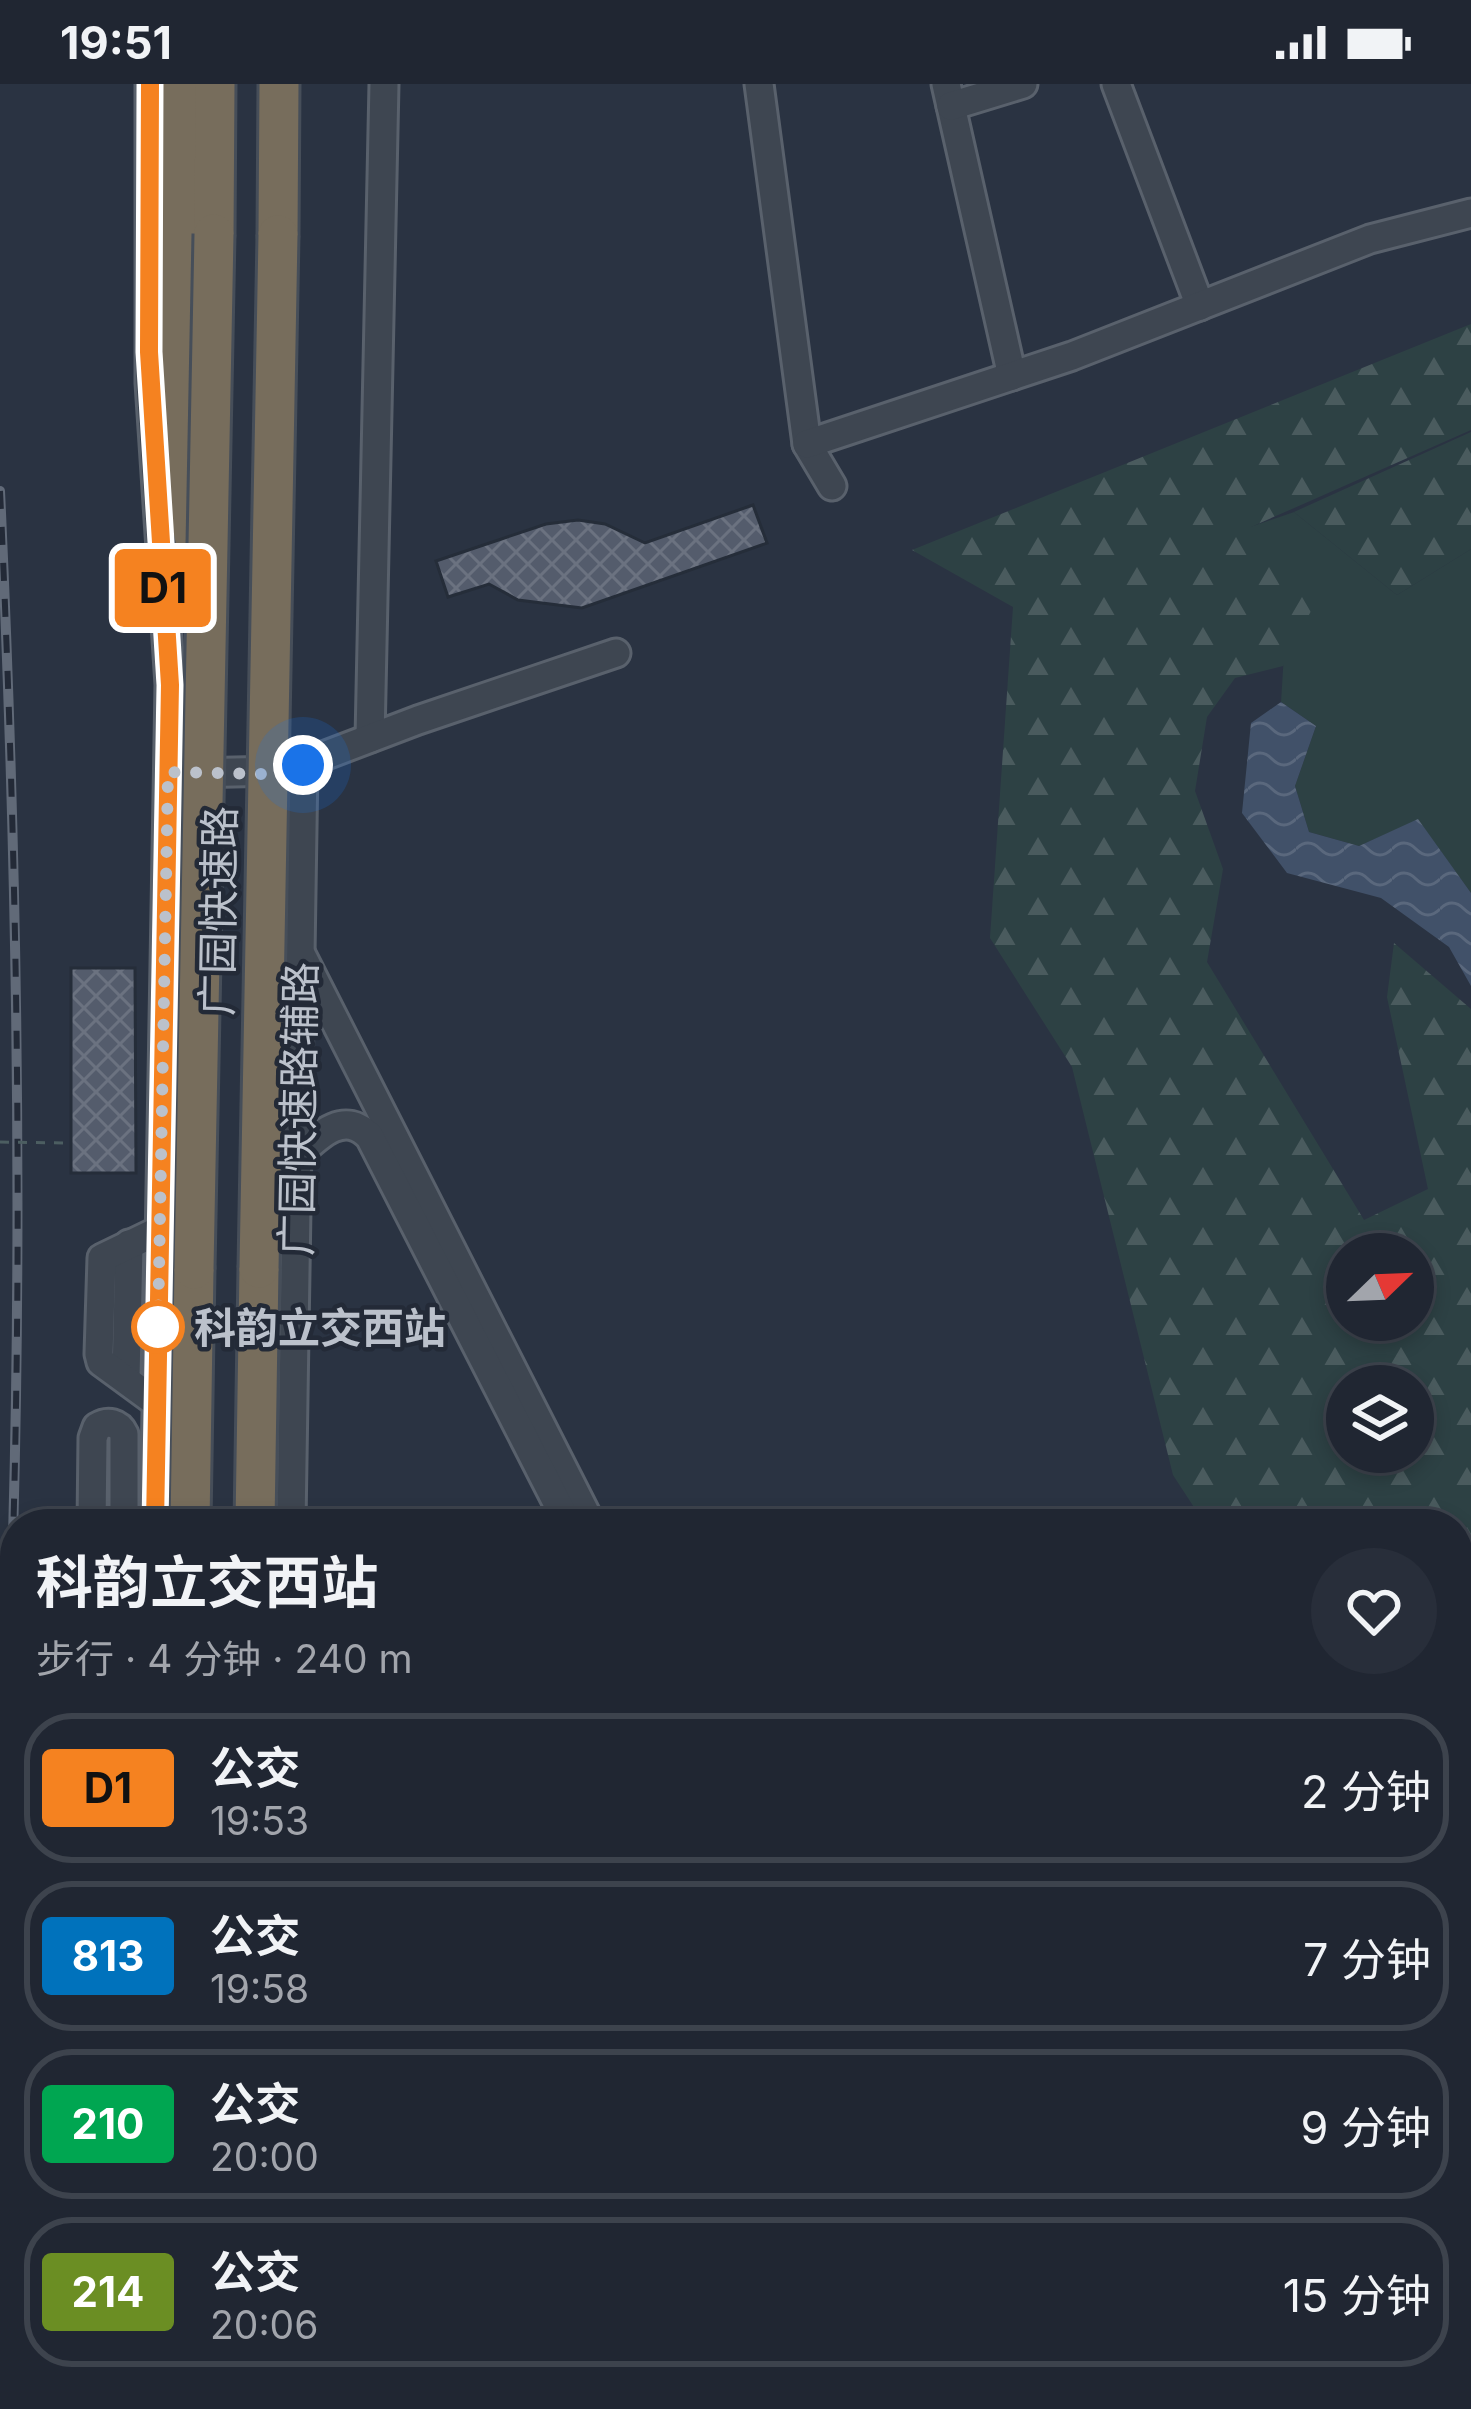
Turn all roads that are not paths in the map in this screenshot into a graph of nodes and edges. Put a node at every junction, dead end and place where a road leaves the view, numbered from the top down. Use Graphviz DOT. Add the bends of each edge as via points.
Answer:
graph roads {
  1 [pos="150,84"];
  2 [pos="178,84"];
  3 [pos="215,84"];
  4 [pos="279,84"];
  5 [pos="384,84"];
  6 [pos="759,84"];
  7 [pos="1023,84"];
  8 [pos="1117,84"];
  9 [pos="949,95"];
  10 [pos="1471,213"];
  11 [pos="1200,306"];
  12 [pos="1012,376"];
  13 [pos="808,444"];
  14 [pos="832,486"];
  15 [pos="207,591"];
  16 [pos="616,653"];
  17 [pos="370,739"];
  18 [pos="303,765"];
  19 [pos="168,772"];
  20 [pos="300,953"];
  21 [pos="297,1156"];
  22 [pos="160,1230"];
  23 [pos="157,1403"];
  24 [pos="562,1463"];
  25 [pos="92,1509"];
  26 [pos="124,1509"];
  27 [pos="155,1509"];
  28 [pos="190,1509"];
  29 [pos="255,1509"];
  30 [pos="291,1509"];
  31 [pos="567,1509"];
  32 [pos="584,1509"];
  1 -- 19 [label="street" via="149,352 170,660"];
  2 -- 15 [label="highway, bridge" via="173,409"];
  3 -- 15 [label="highway, 广园快速路, bridge"];
  4 -- 29 [label="highway, 广园快速路, bridge"];
  5 -- 17 [label="street"];
  6 -- 13 [label="street"];
  7 -- 9 [label="street"];
  8 -- 11 [label="street"];
  9 -- 12 [label="street"];
  10 -- 11 [label="street" via="1370,239"];
  11 -- 12 [label="street"];
  12 -- 13 [label="street"];
  13 -- 14 [label="street"];
  15 -- 28 [label="highway, 广园快速路, bridge"];
  16 -- 17 [label="street"];
  17 -- 18 [label="street"];
  18 -- 19 [label="street" via="265,774"];
  18 -- 20 [label="street, 广园快速路辅路"];
  19 -- 22 [label="street"];
  20 -- 21 [label="street, 广园快速路辅路"];
  20 -- 24 [label="street"];
  21 -- 24 [label="street" via="338,1126 367,1133"];
  21 -- 30 [label="street, 广园快速路辅路"];
  22 -- 23 [label="street"];
  22 -- 23 [label="street" via="102,1258 100,1285 99,1357"];
  23 -- 27 [label="street"];
  24 -- 31 [label="street"];
  24 -- 32 [label="street"];
  25 -- 26 [label="street" via="93,1438 107,1423 125,1439"];
}
